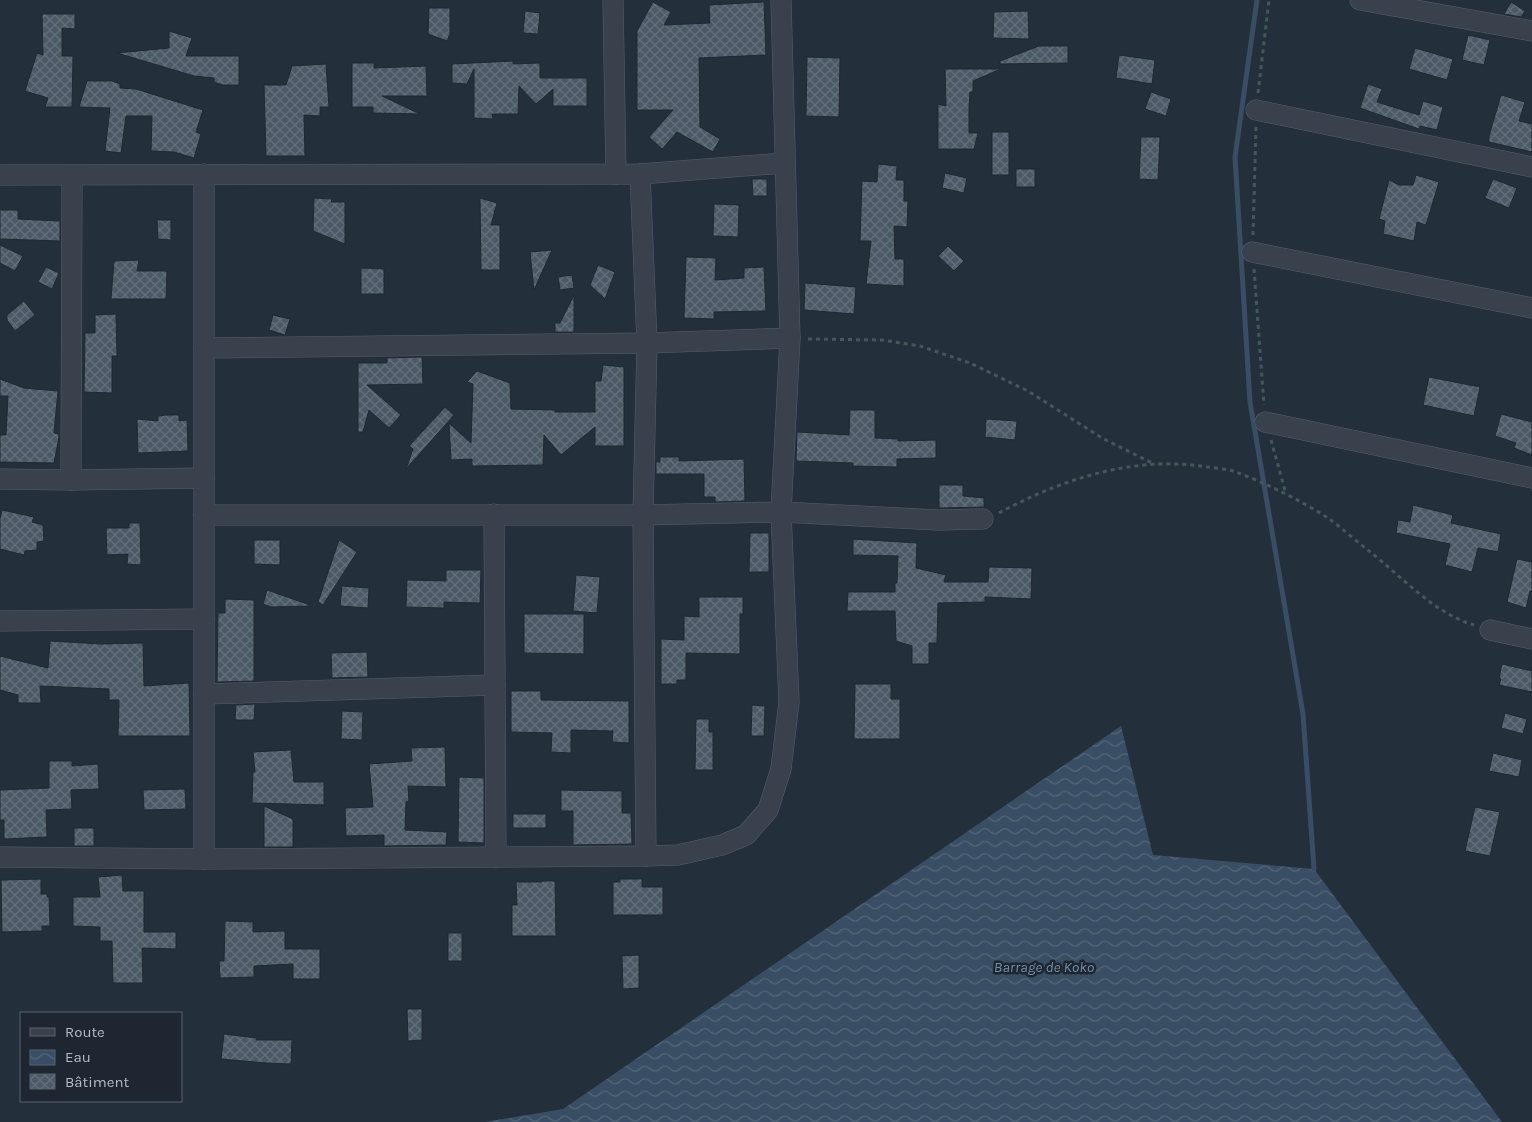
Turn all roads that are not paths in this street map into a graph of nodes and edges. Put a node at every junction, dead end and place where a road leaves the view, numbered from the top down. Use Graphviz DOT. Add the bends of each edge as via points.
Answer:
graph roads {
  1 [pos="613,0"];
  2 [pos="782,0"];
  3 [pos="1360,0"];
  4 [pos="1532,31"];
  5 [pos="1256,110"];
  6 [pos="785,163"];
  7 [pos="1532,167"];
  8 [pos="72,174"];
  9 [pos="204,174"];
  10 [pos="616,174"];
  11 [pos="640,174"];
  12 [pos="0,175"];
  13 [pos="1252,252"];
  14 [pos="1532,308"];
  15 [pos="790,338"];
  16 [pos="647,343"];
  17 [pos="204,348"];
  18 [pos="1265,422"];
  19 [pos="204,478"];
  20 [pos="1532,478"];
  21 [pos="0,479"];
  22 [pos="71,480"];
  23 [pos="781,512"];
  24 [pos="494,514"];
  25 [pos="204,515"];
  26 [pos="643,515"];
  27 [pos="983,519"];
  28 [pos="204,619"];
  29 [pos="0,621"];
  30 [pos="1490,630"];
  31 [pos="1532,639"];
  32 [pos="495,685"];
  33 [pos="204,694"];
  34 [pos="646,856"];
  35 [pos="0,857"];
  36 [pos="496,857"];
  37 [pos="204,859"];
  1 -- 10 [label="street"];
  2 -- 6 [label="street"];
  3 -- 4 [label="street"];
  5 -- 7 [label="street"];
  6 -- 11 [label="street"];
  6 -- 15 [label="street"];
  8 -- 9 [label="street"];
  8 -- 12 [label="street"];
  8 -- 22 [label="street"];
  9 -- 10 [label="street"];
  9 -- 17 [label="street"];
  10 -- 11 [label="street"];
  11 -- 16 [label="street"];
  13 -- 14 [label="street"];
  15 -- 16 [label="street"];
  15 -- 23 [label="street"];
  16 -- 17 [label="street"];
  16 -- 26 [label="street"];
  17 -- 19 [label="street"];
  18 -- 20 [label="street"];
  19 -- 22 [label="street"];
  19 -- 25 [label="street"];
  21 -- 22 [label="street"];
  23 -- 26 [label="street"];
  23 -- 27 [label="street" via="938,520"];
  23 -- 34 [label="street" via="789,702 781,769 768,810 746,835 722,846 678,855"];
  24 -- 25 [label="street"];
  24 -- 26 [label="street"];
  24 -- 32 [label="street"];
  25 -- 28 [label="street"];
  26 -- 34 [label="street"];
  28 -- 29 [label="street"];
  28 -- 33 [label="street"];
  30 -- 31 [label="street"];
  32 -- 33 [label="street"];
  32 -- 36 [label="street"];
  33 -- 37 [label="street"];
  34 -- 36 [label="street"];
  35 -- 37 [label="street"];
  36 -- 37 [label="street"];
}
